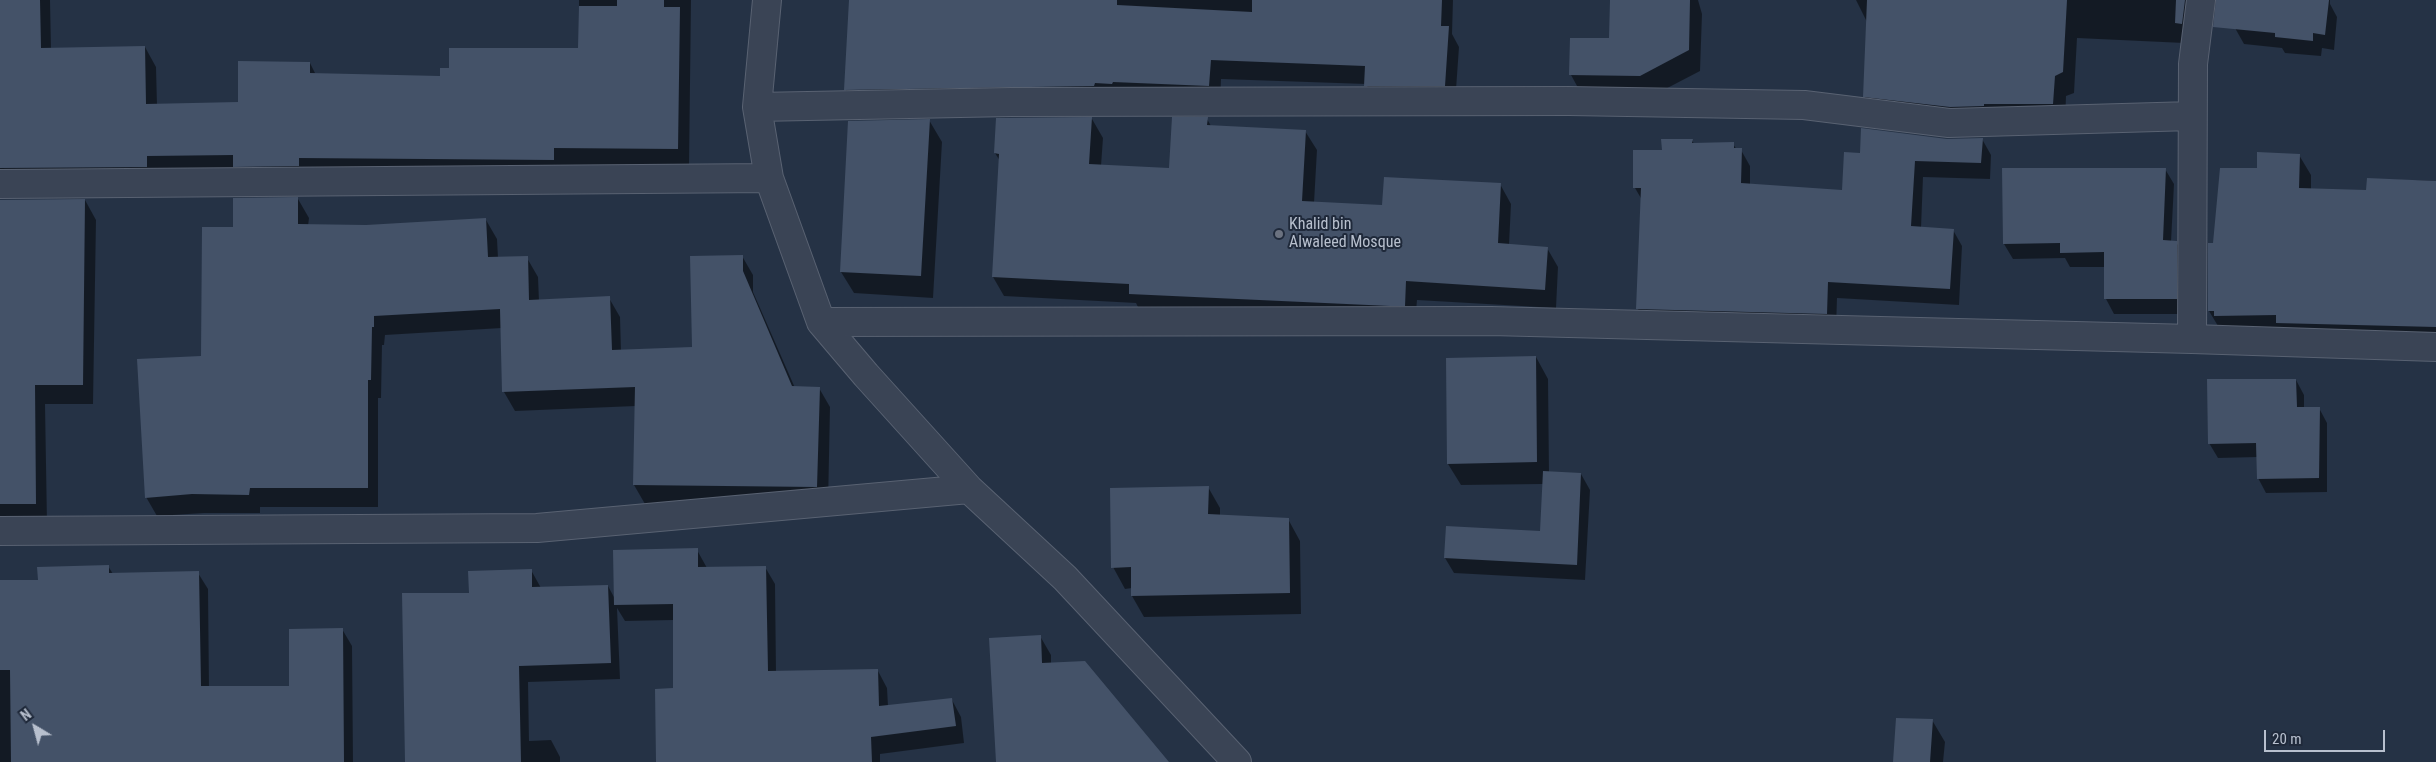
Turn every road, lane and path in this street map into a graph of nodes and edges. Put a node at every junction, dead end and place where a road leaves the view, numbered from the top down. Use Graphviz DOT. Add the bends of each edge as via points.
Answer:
graph roads {
  1 [pos="767,0"];
  2 [pos="2201,0"];
  3 [pos="757,107"];
  4 [pos="2192,116"];
  5 [pos="769,178"];
  6 [pos="0,184"];
  7 [pos="822,322"];
  8 [pos="2192,339"];
  9 [pos="2436,348"];
  10 [pos="969,489"];
  11 [pos="0,531"];
  12 [pos="1237,762"];
  1 -- 3 [label="street"];
  2 -- 4 [label="street"];
  3 -- 4 [label="street" via="1011,102 1569,101 1804,105 1949,123"];
  3 -- 5 [label="street"];
  4 -- 8 [label="street"];
  5 -- 6 [label="street"];
  5 -- 7 [label="street"];
  7 -- 8 [label="street" via="1491,321"];
  7 -- 10 [label="street"];
  8 -- 9 [label="street"];
  10 -- 11 [label="street" via="537,528"];
  10 -- 12 [label="street" via="1065,578"];
}
